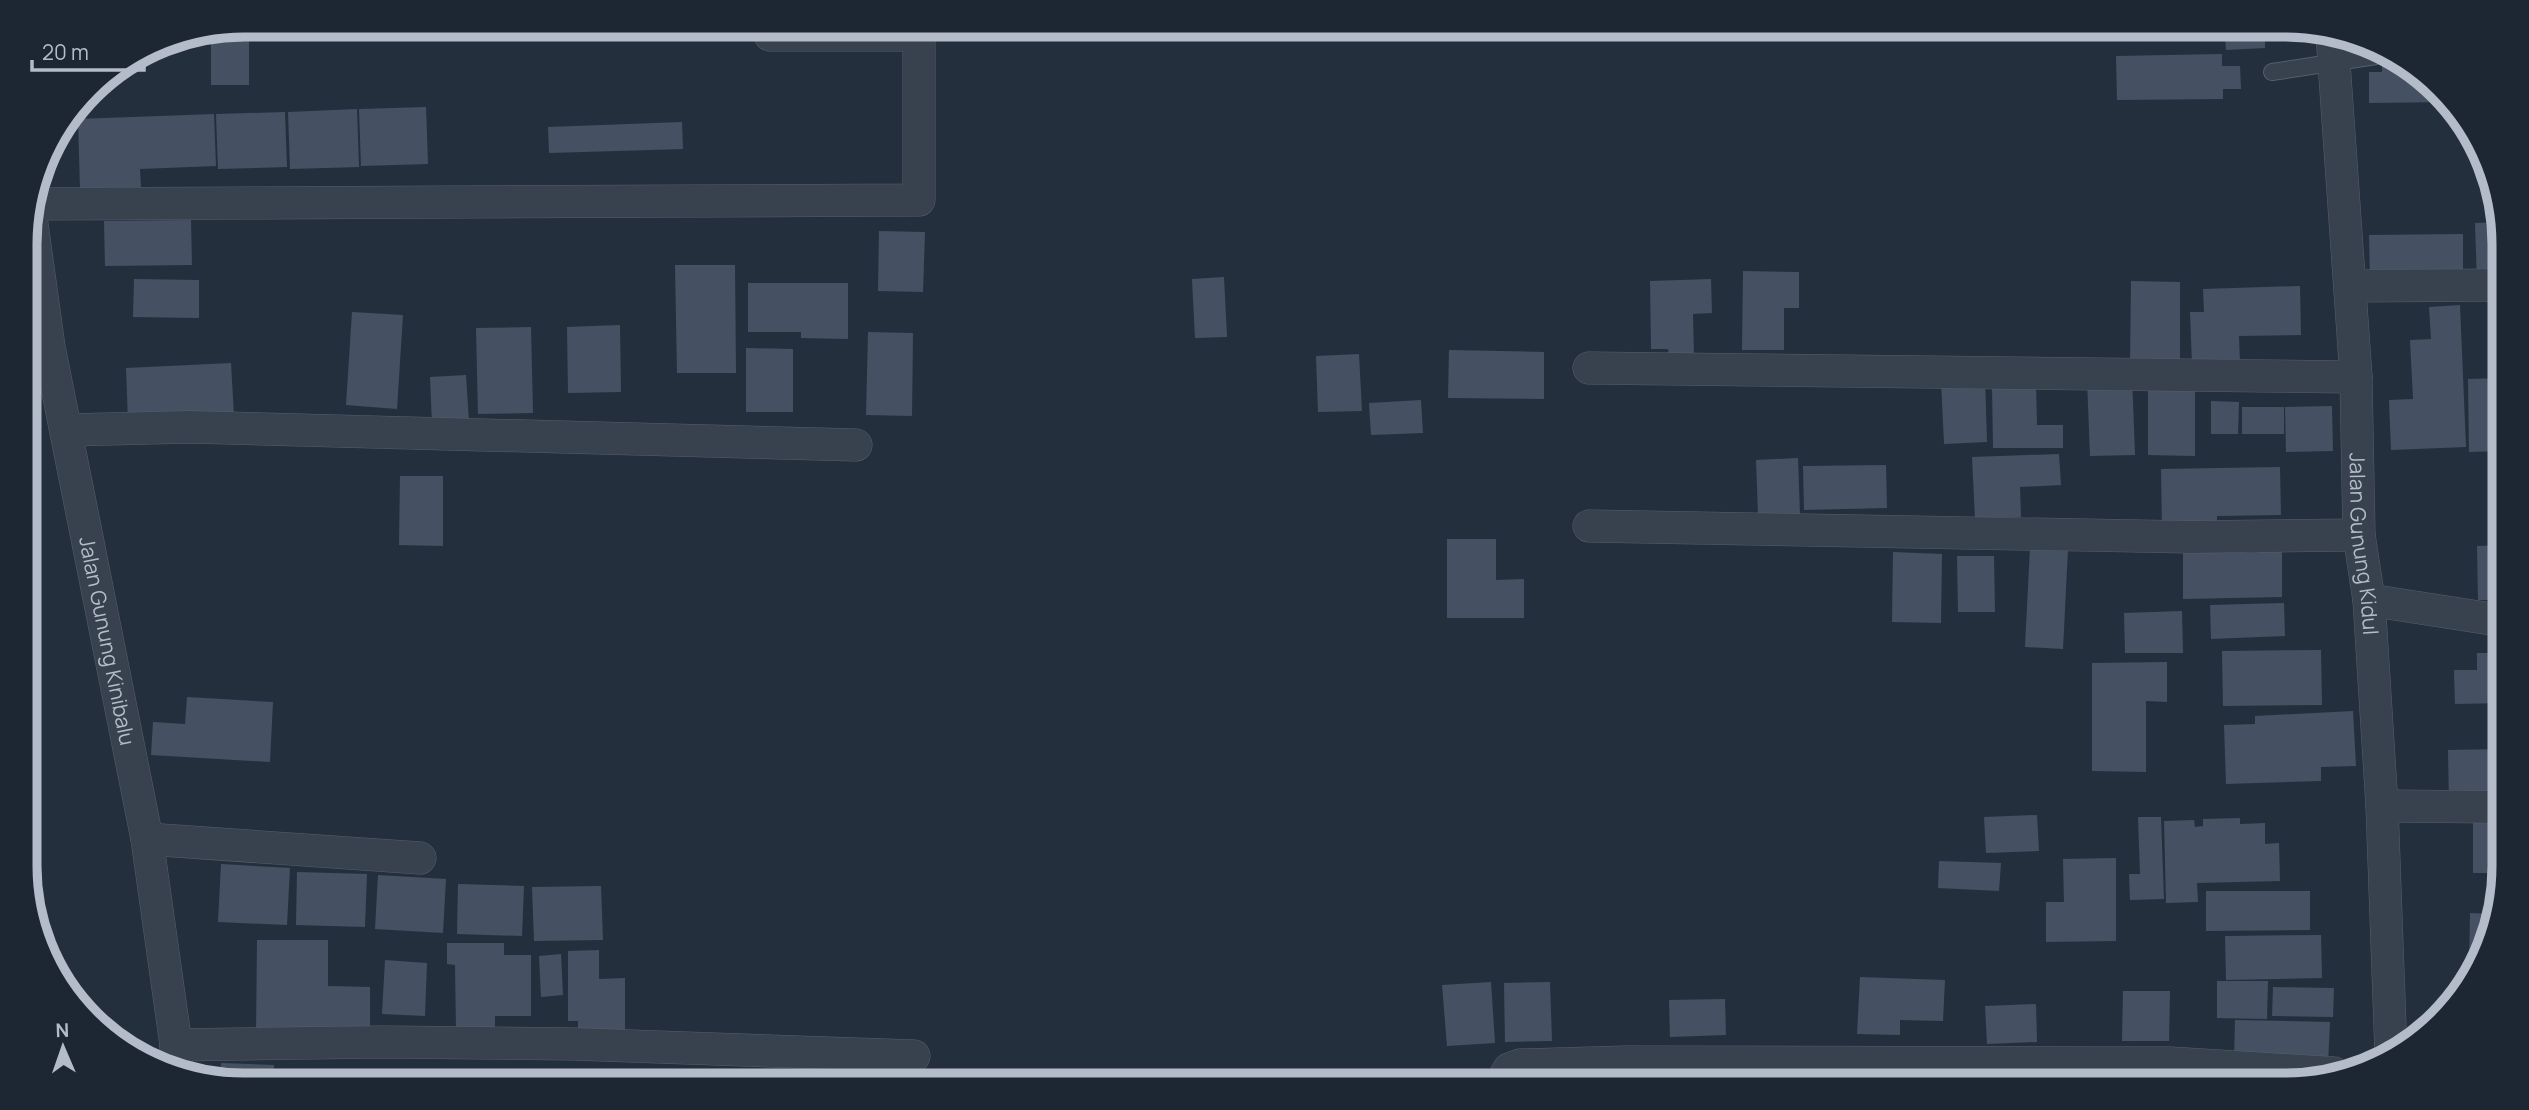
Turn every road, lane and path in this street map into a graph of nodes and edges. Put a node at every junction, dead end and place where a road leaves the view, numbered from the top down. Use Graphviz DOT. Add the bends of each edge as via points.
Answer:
graph roads {
  1 [pos="919,37"];
  2 [pos="2333,48"];
  3 [pos="2367,54"];
  4 [pos="2272,72"];
  5 [pos="41,204"];
  6 [pos="37,251"];
  7 [pos="2492,285"];
  8 [pos="2350,286"];
  9 [pos="1589,368"];
  10 [pos="2356,377"];
  11 [pos="67,430"];
  12 [pos="856,445"];
  13 [pos="1589,526"];
  14 [pos="2359,535"];
  15 [pos="2369,600"];
  16 [pos="2492,619"];
  17 [pos="2382,806"];
  18 [pos="2492,807"];
  19 [pos="146,839"];
  20 [pos="420,858"];
  21 [pos="2391,1044"];
  22 [pos="914,1056"];
  23 [pos="176,1059"];
  24 [pos="2309,1071"];
  25 [pos="1507,1073"];
  1 -- 5 [label="street" via="919,200"];
  2 -- 3 [label="lane"];
  2 -- 4 [label="lane"];
  2 -- 8 [label="street, Jalan Gunung Kidul"];
  6 -- 11 [label="street, Jalan Gunung Kinibalu" via="48,347"];
  7 -- 8 [label="street"];
  8 -- 10 [label="street, Jalan Gunung Kidul"];
  9 -- 10 [label="street"];
  10 -- 14 [label="street, Jalan Gunung Kidul"];
  11 -- 12 [label="street" via="190,427"];
  11 -- 19 [label="street, Jalan Gunung Kinibalu"];
  13 -- 14 [label="street" via="2191,537"];
  14 -- 15 [label="street, Jalan Gunung Kidul"];
  15 -- 16 [label="street"];
  15 -- 17 [label="street, Jalan Gunung Kidul"];
  17 -- 18 [label="street"];
  17 -- 21 [label="street, Jalan Gunung Kidul"];
  19 -- 20 [label="street"];
  19 -- 23 [label="street, Jalan Gunung Kinibalu"];
  22 -- 23 [label="street" via="382,1042"];
  24 -- 25 [label="street" via="2170,1063 1626,1062 1520,1065"];
}
